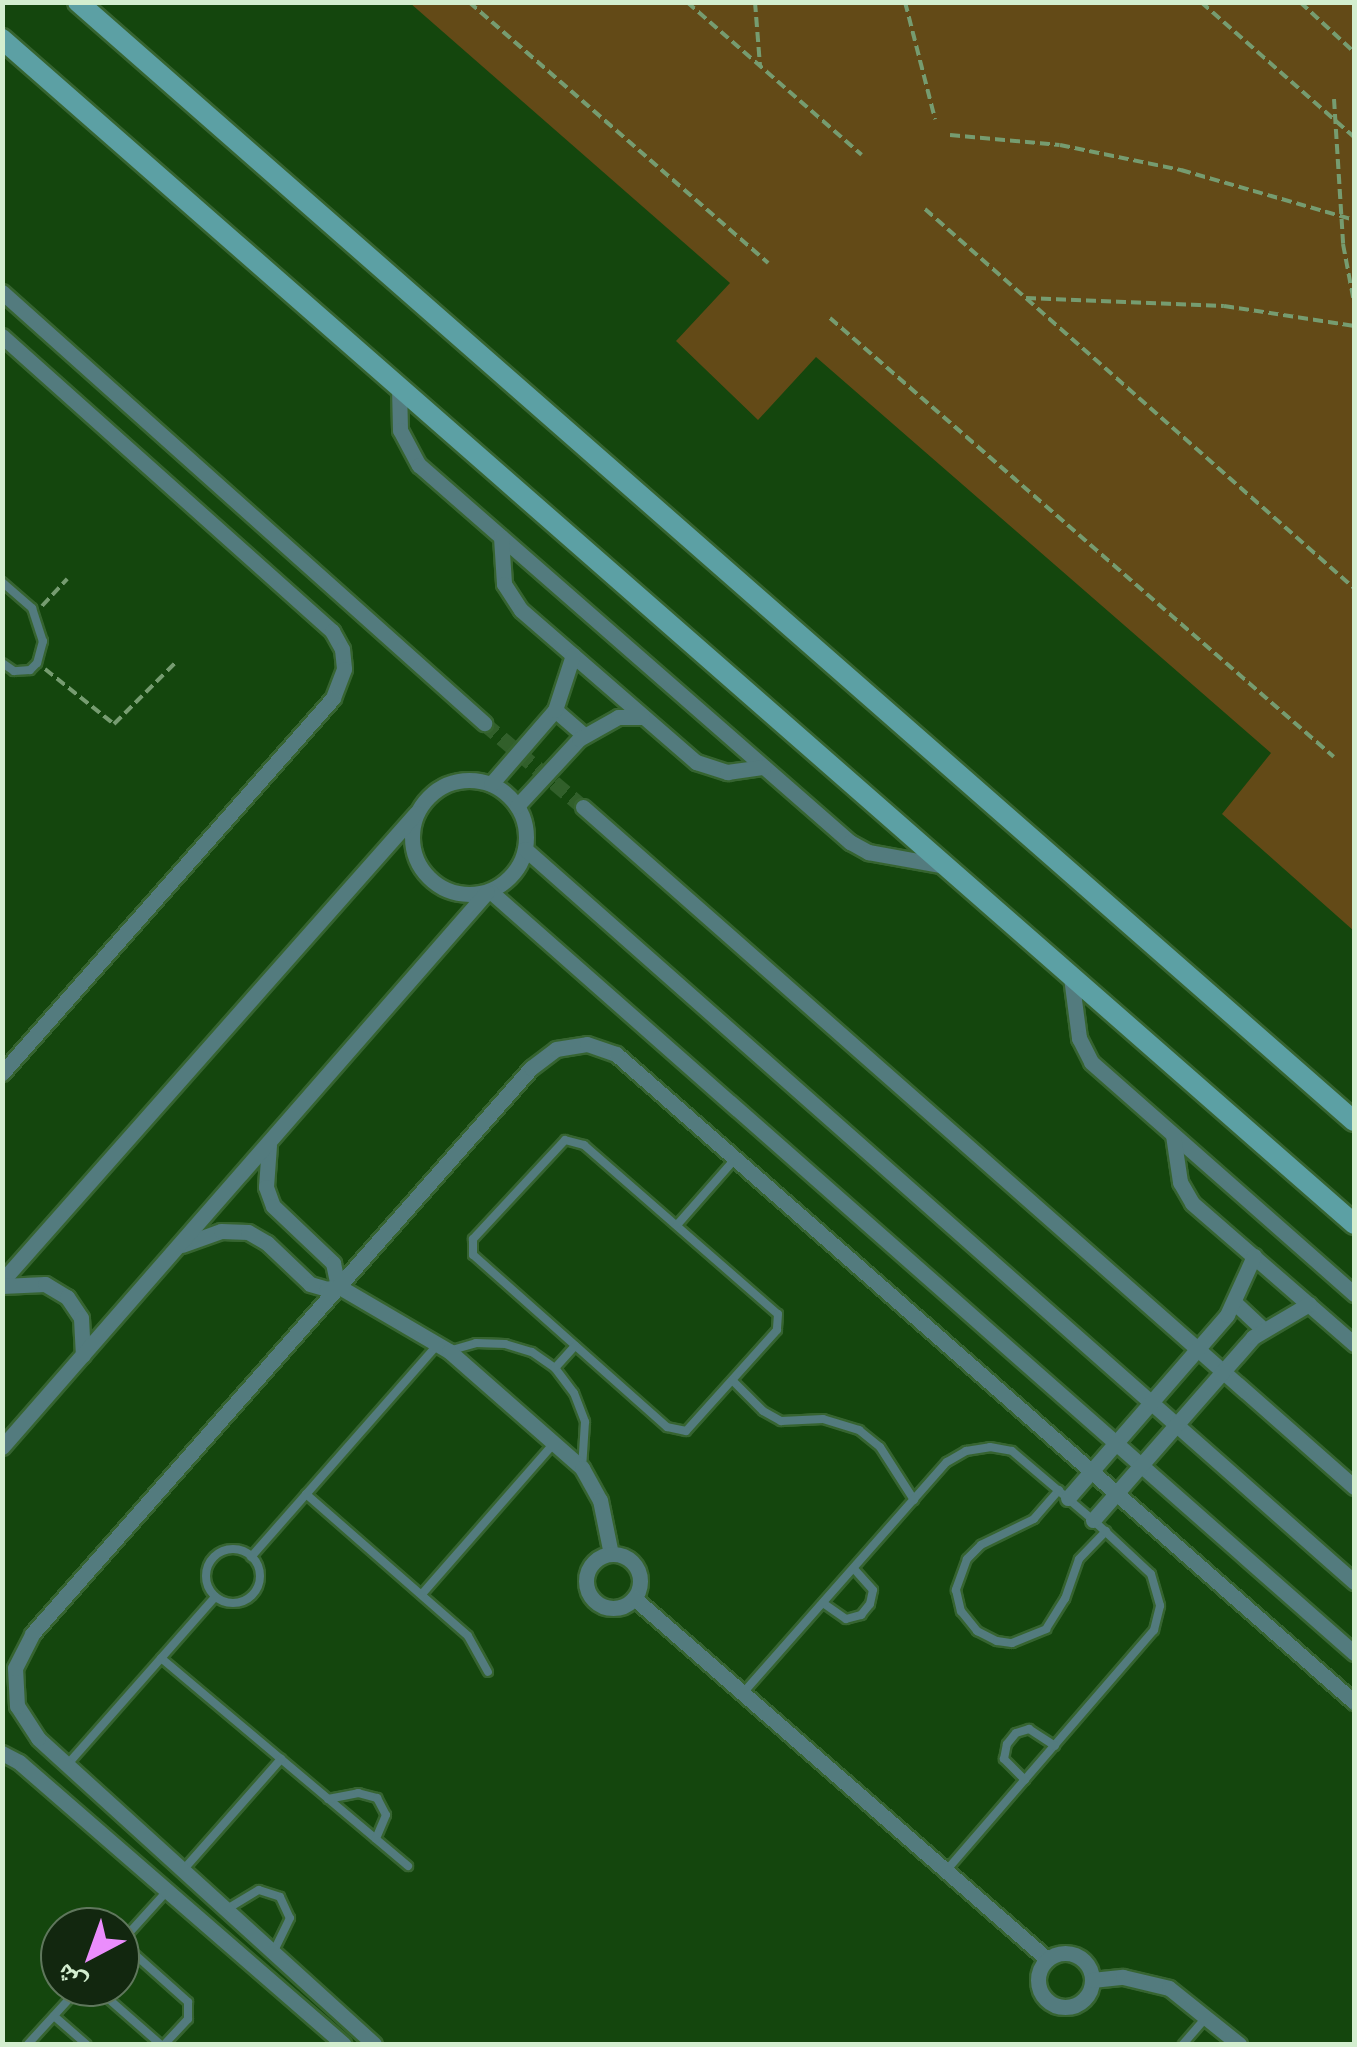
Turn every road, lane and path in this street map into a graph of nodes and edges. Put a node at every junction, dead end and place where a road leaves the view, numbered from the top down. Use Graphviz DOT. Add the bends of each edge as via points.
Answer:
graph roads {
  1 [pos="78,2"];
  2 [pos="469,2"];
  3 [pos="687,2"];
  4 [pos="756,2"];
  5 [pos="904,2"];
  6 [pos="1202,2"];
  7 [pos="1300,2"];
  8 [pos="2,39"];
  9 [pos="1354,52"];
  10 [pos="760,66"];
  11 [pos="1334,99"];
  12 [pos="935,119"];
  13 [pos="1334,119"];
  14 [pos="950,136"];
  15 [pos="1354,137"];
  16 [pos="862,154"];
  17 [pos="925,209"];
  18 [pos="1340,215"];
  19 [pos="1354,220"];
  20 [pos="768,263"];
  21 [pos="2,292"];
  22 [pos="1026,298"];
  23 [pos="1354,302"];
  24 [pos="830,318"];
  25 [pos="1354,326"];
  26 [pos="2,336"];
  27 [pos="399,386"];
  28 [pos="502,538"];
  29 [pos="67,578"];
  30 [pos="2,582"];
  31 [pos="1354,588"];
  32 [pos="36,613"];
  33 [pos="573,655"];
  34 [pos="177,661"];
  35 [pos="2,663"];
  36 [pos="38,663"];
  37 [pos="555,710"];
  38 [pos="646,718"];
  39 [pos="484,723"];
  40 [pos="584,735"];
  41 [pos="1334,758"];
  42 [pos="764,767"];
  43 [pos="492,784"];
  44 [pos="517,806"];
  45 [pos="584,807"];
  46 [pos="416,813"];
  47 [pos="525,849"];
  48 [pos="946,866"];
  49 [pos="488,891"];
  50 [pos="1071,977"];
  51 [pos="2,1073"];
  52 [pos="1354,1121"];
  53 [pos="1173,1135"];
  54 [pos="269,1145"];
  55 [pos="736,1159"];
  56 [pos="1354,1224"];
  57 [pos="677,1225"];
  58 [pos="293,1228"];
  59 [pos="179,1247"];
  60 [pos="275,1250"];
  61 [pos="1254,1256"];
  62 [pos="2,1284"];
  63 [pos="338,1286"];
  64 [pos="1354,1294"];
  65 [pos="1235,1303"];
  66 [pos="1309,1304"];
  67 [pos="1263,1329"];
  68 [pos="1354,1344"];
  69 [pos="575,1346"];
  70 [pos="444,1348"];
  71 [pos="1197,1349"];
  72 [pos="84,1355"];
  73 [pos="555,1368"];
  74 [pos="1223,1372"];
  75 [pos="733,1380"];
  76 [pos="1149,1404"];
  77 [pos="1176,1426"];
  78 [pos="555,1442"];
  79 [pos="1114,1444"];
  80 [pos="2,1447"];
  81 [pos="1140,1466"];
  82 [pos="582,1468"];
  83 [pos="1090,1472"];
  84 [pos="1354,1488"];
  85 [pos="306,1494"];
  86 [pos="1063,1494"];
  87 [pos="1115,1494"];
  88 [pos="914,1500"];
  89 [pos="1093,1520"];
  90 [pos="1106,1531"];
  91 [pos="612,1554"];
  92 [pos="251,1556"];
  93 [pos="854,1569"];
  94 [pos="1354,1582"];
  95 [pos="422,1594"];
  96 [pos="215,1596"];
  97 [pos="634,1598"];
  98 [pos="824,1603"];
  99 [pos="1354,1652"];
  100 [pos="162,1658"];
  101 [pos="488,1672"];
  102 [pos="744,1693"];
  103 [pos="1354,1702"];
  104 [pos="1055,1746"];
  105 [pos="2,1753"];
  106 [pos="280,1759"];
  107 [pos="66,1765"];
  108 [pos="1025,1780"];
  109 [pos="328,1799"];
  110 [pos="376,1840"];
  111 [pos="408,1866"];
  112 [pos="946,1871"];
  113 [pos="181,1872"];
  114 [pos="167,1891"];
  115 [pos="224,1912"];
  116 [pos="140,1920"];
  117 [pos="272,1954"];
  118 [pos="140,1960"];
  119 [pos="1047,1960"];
  120 [pos="1092,1980"];
  121 [pos="62,2007"];
  122 [pos="119,2007"];
  123 [pos="54,2016"];
  124 [pos="1208,2016"];
  125 [pos="28,2044"];
  126 [pos="86,2044"];
  127 [pos="162,2044"];
  128 [pos="343,2044"];
  129 [pos="374,2044"];
  130 [pos="1182,2044"];
  131 [pos="1239,2044"];
  1 -- 52 [label="main road"];
  2 -- 20 [label="path"];
  3 -- 10 [label="path"];
  4 -- 10 [label="path"];
  5 -- 12 [label="path"];
  6 -- 13 [label="path"];
  7 -- 9 [label="path"];
  8 -- 27 [label="main road"];
  10 -- 16 [label="path"];
  11 -- 13 [label="path"];
  13 -- 15 [label="path"];
  13 -- 18 [label="path"];
  14 -- 18 [label="path" via="1077,148"];
  17 -- 22 [label="path"];
  18 -- 19 [label="path"];
  18 -- 23 [label="path"];
  21 -- 39 [label="street"];
  22 -- 25 [label="path" via="1224,306"];
  22 -- 31 [label="path"];
  24 -- 41 [label="path"];
  26 -- 51 [label="street" via="332,631 344,670 333,698"];
  27 -- 28 [label="street" via="400,430 409,455"];
  27 -- 48 [label="main road"];
  28 -- 33 [label="street" via="510,598"];
  28 -- 42 [label="street"];
  29 -- 32 [label="path"];
  30 -- 32 [label="lane"];
  32 -- 36 [label="lane" via="43,634"];
  33 -- 37 [label="street"];
  33 -- 38 [label="street"];
  34 -- 36 [label="path" via="114,724"];
  35 -- 36 [label="lane" via="20,672"];
  37 -- 40 [label="street"];
  37 -- 43 [label="street"];
  38 -- 40 [label="street" via="618,717"];
  38 -- 42 [label="street" via="705,767"];
  40 -- 44 [label="street"];
  42 -- 48 [label="street" via="859,848"];
  43 -- 44 [label="street"];
  43 -- 46 [label="street" via="448,783"];
  44 -- 47 [label="street"];
  45 -- 71 [label="street"];
  46 -- 49 [label="street" via="411,846 426,876 454,893"];
  46 -- 62 [label="street"];
  47 -- 49 [label="street" via="513,874"];
  47 -- 76 [label="street"];
  48 -- 50 [label="main road"];
  49 -- 54 [label="street"];
  49 -- 79 [label="street"];
  50 -- 53 [label="street" via="1086,1056"];
  50 -- 56 [label="main road"];
  53 -- 61 [label="street" via="1185,1192"];
  53 -- 64 [label="street"];
  54 -- 58 [label="street" via="269,1197"];
  54 -- 59 [label="street"];
  55 -- 57 [label="lane"];
  55 -- 63 [label="street" via="616,1054 586,1044 556,1049 531,1068"];
  55 -- 83 [label="street"];
  57 -- 69 [label="lane" via="570,1139 556,1145 476,1235 471,1245 477,1260"];
  57 -- 75 [label="lane" via="778,1314 777,1330"];
  58 -- 60 [label="street" via="286,1245"];
  58 -- 63 [label="street" via="332,1263"];
  59 -- 60 [label="street" via="239,1230"];
  59 -- 72 [label="street"];
  60 -- 63 [label="street" via="315,1287"];
  61 -- 65 [label="street"];
  61 -- 66 [label="street"];
  62 -- 72 [label="street" via="45,1284 67,1297 81,1318"];
  63 -- 70 [label="street"];
  63 -- 107 [label="street" via="21,1650 16,1706"];
  65 -- 67 [label="street"];
  65 -- 71 [label="street"];
  66 -- 67 [label="street"];
  66 -- 68 [label="street"];
  67 -- 74 [label="street"];
  69 -- 73 [label="lane"];
  69 -- 75 [label="lane" via="676,1432 691,1428"];
  70 -- 73 [label="lane" via="504,1344"];
  70 -- 78 [label="street"];
  70 -- 85 [label="lane"];
  71 -- 74 [label="street"];
  71 -- 76 [label="street"];
  72 -- 80 [label="street"];
  73 -- 82 [label="lane" via="581,1407"];
  74 -- 77 [label="street"];
  74 -- 84 [label="street"];
  75 -- 88 [label="lane" via="773,1417 834,1420 858,1430 880,1447"];
  76 -- 77 [label="street"];
  76 -- 79 [label="street"];
  77 -- 81 [label="street"];
  77 -- 94 [label="street"];
  78 -- 82 [label="street"];
  78 -- 95 [label="lane"];
  79 -- 81 [label="street"];
  79 -- 83 [label="street"];
  81 -- 87 [label="street"];
  81 -- 99 [label="street"];
  82 -- 91 [label="street" via="600,1500"];
  83 -- 86 [label="street"];
  83 -- 87 [label="street"];
  85 -- 92 [label="lane"];
  85 -- 95 [label="lane"];
  86 -- 88 [label="lane" via="1012,1450 976,1447 948,1462"];
  86 -- 89 [label="lane"];
  86 -- 90 [label="lane" via="966,1559 956,1590 976,1630 1012,1643 1046,1629 1066,1599 1079,1559"];
  87 -- 89 [label="street"];
  87 -- 103 [label="street"];
  88 -- 93 [label="lane"];
  89 -- 90 [label="lane"];
  90 -- 104 [label="lane" via="1151,1574 1158,1618 1149,1639"];
  91 -- 97 [label="street" via="637,1568"];
  91 -- 97 [label="street" via="590,1565 586,1590 612,1608"];
  92 -- 96 [label="lane" via="229,1550 210,1562 206,1576"];
  92 -- 96 [label="lane" via="260,1577 250,1597 229,1603"];
  93 -- 98 [label="lane"];
  93 -- 98 [label="lane" via="873,1590 861,1615 846,1620"];
  95 -- 101 [label="lane" via="475,1644"];
  96 -- 100 [label="lane"];
  97 -- 102 [label="street"];
  98 -- 102 [label="lane"];
  100 -- 106 [label="lane"];
  100 -- 107 [label="lane"];
  102 -- 112 [label="street"];
  104 -- 108 [label="lane"];
  104 -- 108 [label="lane" via="1030,1728 1006,1744 1006,1764"];
  105 -- 114 [label="street"];
  106 -- 109 [label="lane"];
  106 -- 113 [label="lane"];
  107 -- 113 [label="street"];
  108 -- 112 [label="lane"];
  109 -- 110 [label="lane"];
  109 -- 110 [label="lane" via="358,1793 377,1798 386,1815"];
  110 -- 111 [label="lane"];
  112 -- 119 [label="street"];
  113 -- 115 [label="street"];
  114 -- 116 [label="lane"];
  114 -- 128 [label="street"];
  115 -- 117 [label="street"];
  115 -- 117 [label="lane" via="252,1892 280,1896 290,1918"];
  117 -- 129 [label="street"];
  118 -- 127 [label="lane" via="190,2006 188,2019"];
  119 -- 120 [label="street" via="1076,1955"];
  119 -- 120 [label="street" via="1039,1988 1054,2004 1083,2000"];
  120 -- 124 [label="street" via="1154,1983"];
  121 -- 123 [label="lane"];
  122 -- 127 [label="lane"];
  123 -- 125 [label="lane"];
  123 -- 126 [label="lane"];
  124 -- 130 [label="lane"];
  124 -- 131 [label="street"];
}
